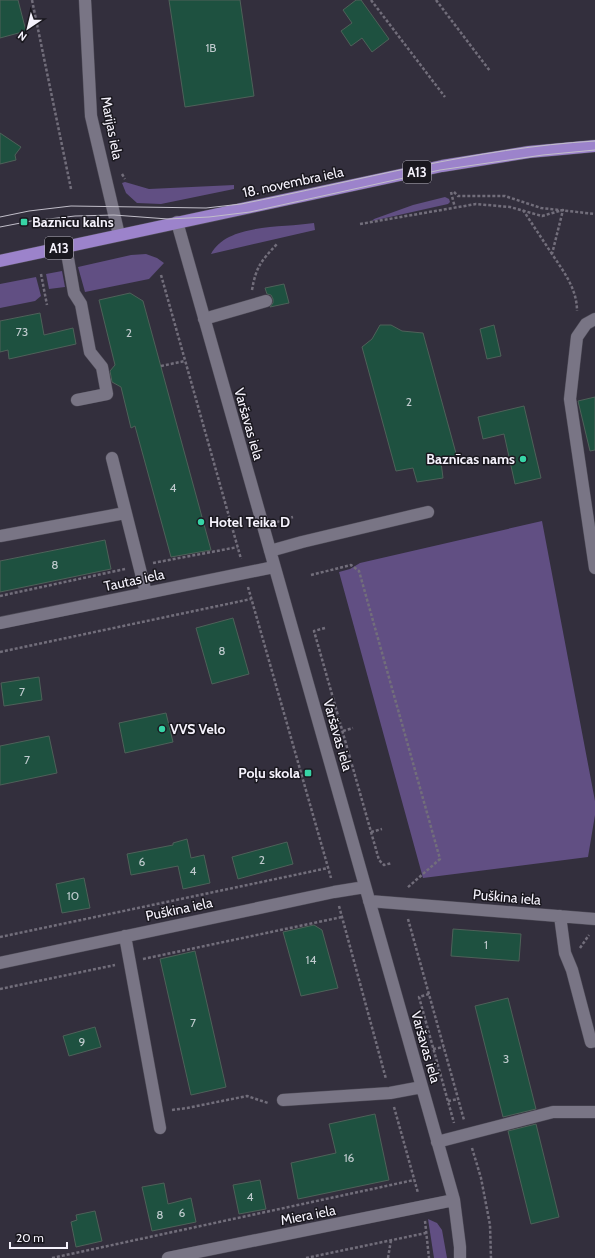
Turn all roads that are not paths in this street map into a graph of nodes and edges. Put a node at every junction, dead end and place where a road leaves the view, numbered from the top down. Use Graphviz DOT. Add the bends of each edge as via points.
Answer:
graph roads {
  1 [pos="84,0"];
  2 [pos="595,146"];
  3 [pos="177,222"];
  4 [pos="119,235"];
  5 [pos="66,246"];
  6 [pos="0,261"];
  7 [pos="266,302"];
  8 [pos="204,319"];
  9 [pos="595,319"];
  10 [pos="77,400"];
  11 [pos="112,458"];
  12 [pos="428,512"];
  13 [pos="125,513"];
  14 [pos="0,536"];
  15 [pos="270,551"];
  16 [pos="274,567"];
  17 [pos="595,568"];
  18 [pos="146,592"];
  19 [pos="0,623"];
  20 [pos="365,887"];
  21 [pos="369,901"];
  22 [pos="560,916"];
  23 [pos="595,919"];
  24 [pos="125,936"];
  25 [pos="0,963"];
  26 [pos="595,1041"];
  27 [pos="422,1087"];
  28 [pos="282,1100"];
  29 [pos="595,1112"];
  30 [pos="160,1128"];
  31 [pos="437,1142"];
  32 [pos="454,1200"];
  33 [pos="168,1258"];
  34 [pos="460,1258"];
  1 -- 4 [label="street, Marijas iela" via="91,116"];
  2 -- 3 [label="main road, 18. novembra iela / A13" via="529,152 442,166"];
  3 -- 4 [label="main road, 18. novembra iela / A13"];
  3 -- 8 [label="street, Varšavas iela"];
  4 -- 5 [label="main road, 18. novembra iela / A13"];
  5 -- 6 [label="main road, 18. novembra iela / A13"];
  5 -- 10 [label="street" via="74,293 81,304 90,352 102,367 107,394"];
  7 -- 8 [label="street"];
  8 -- 15 [label="street, Varšavas iela"];
  9 -- 17 [label="street" via="586,324 577,337 570,400"];
  11 -- 13 [label="street"];
  12 -- 15 [label="street"];
  13 -- 14 [label="street"];
  13 -- 18 [label="street"];
  15 -- 16 [label="street, Varšavas iela"];
  16 -- 18 [label="street, Tautas iela"];
  16 -- 20 [label="street, Varšavas iela"];
  18 -- 19 [label="street, Tautas iela"];
  20 -- 21 [label="street, Varšavas iela"];
  20 -- 24 [label="street, Puškina iela"];
  21 -- 22 [label="street, Puškina iela"];
  21 -- 27 [label="street, Varšavas iela"];
  22 -- 23 [label="street, Puškina iela"];
  22 -- 26 [label="street" via="565,953 591,1042"];
  24 -- 25 [label="street, Puškina iela"];
  24 -- 30 [label="street"];
  27 -- 28 [label="street" via="390,1093"];
  27 -- 31 [label="street, Varšavas iela"];
  29 -- 31 [label="street" via="553,1112"];
  31 -- 32 [label="street, Varšavas iela"];
  32 -- 33 [label="street, Miera iela"];
  32 -- 34 [label="street, Varšavas iela"];
}
